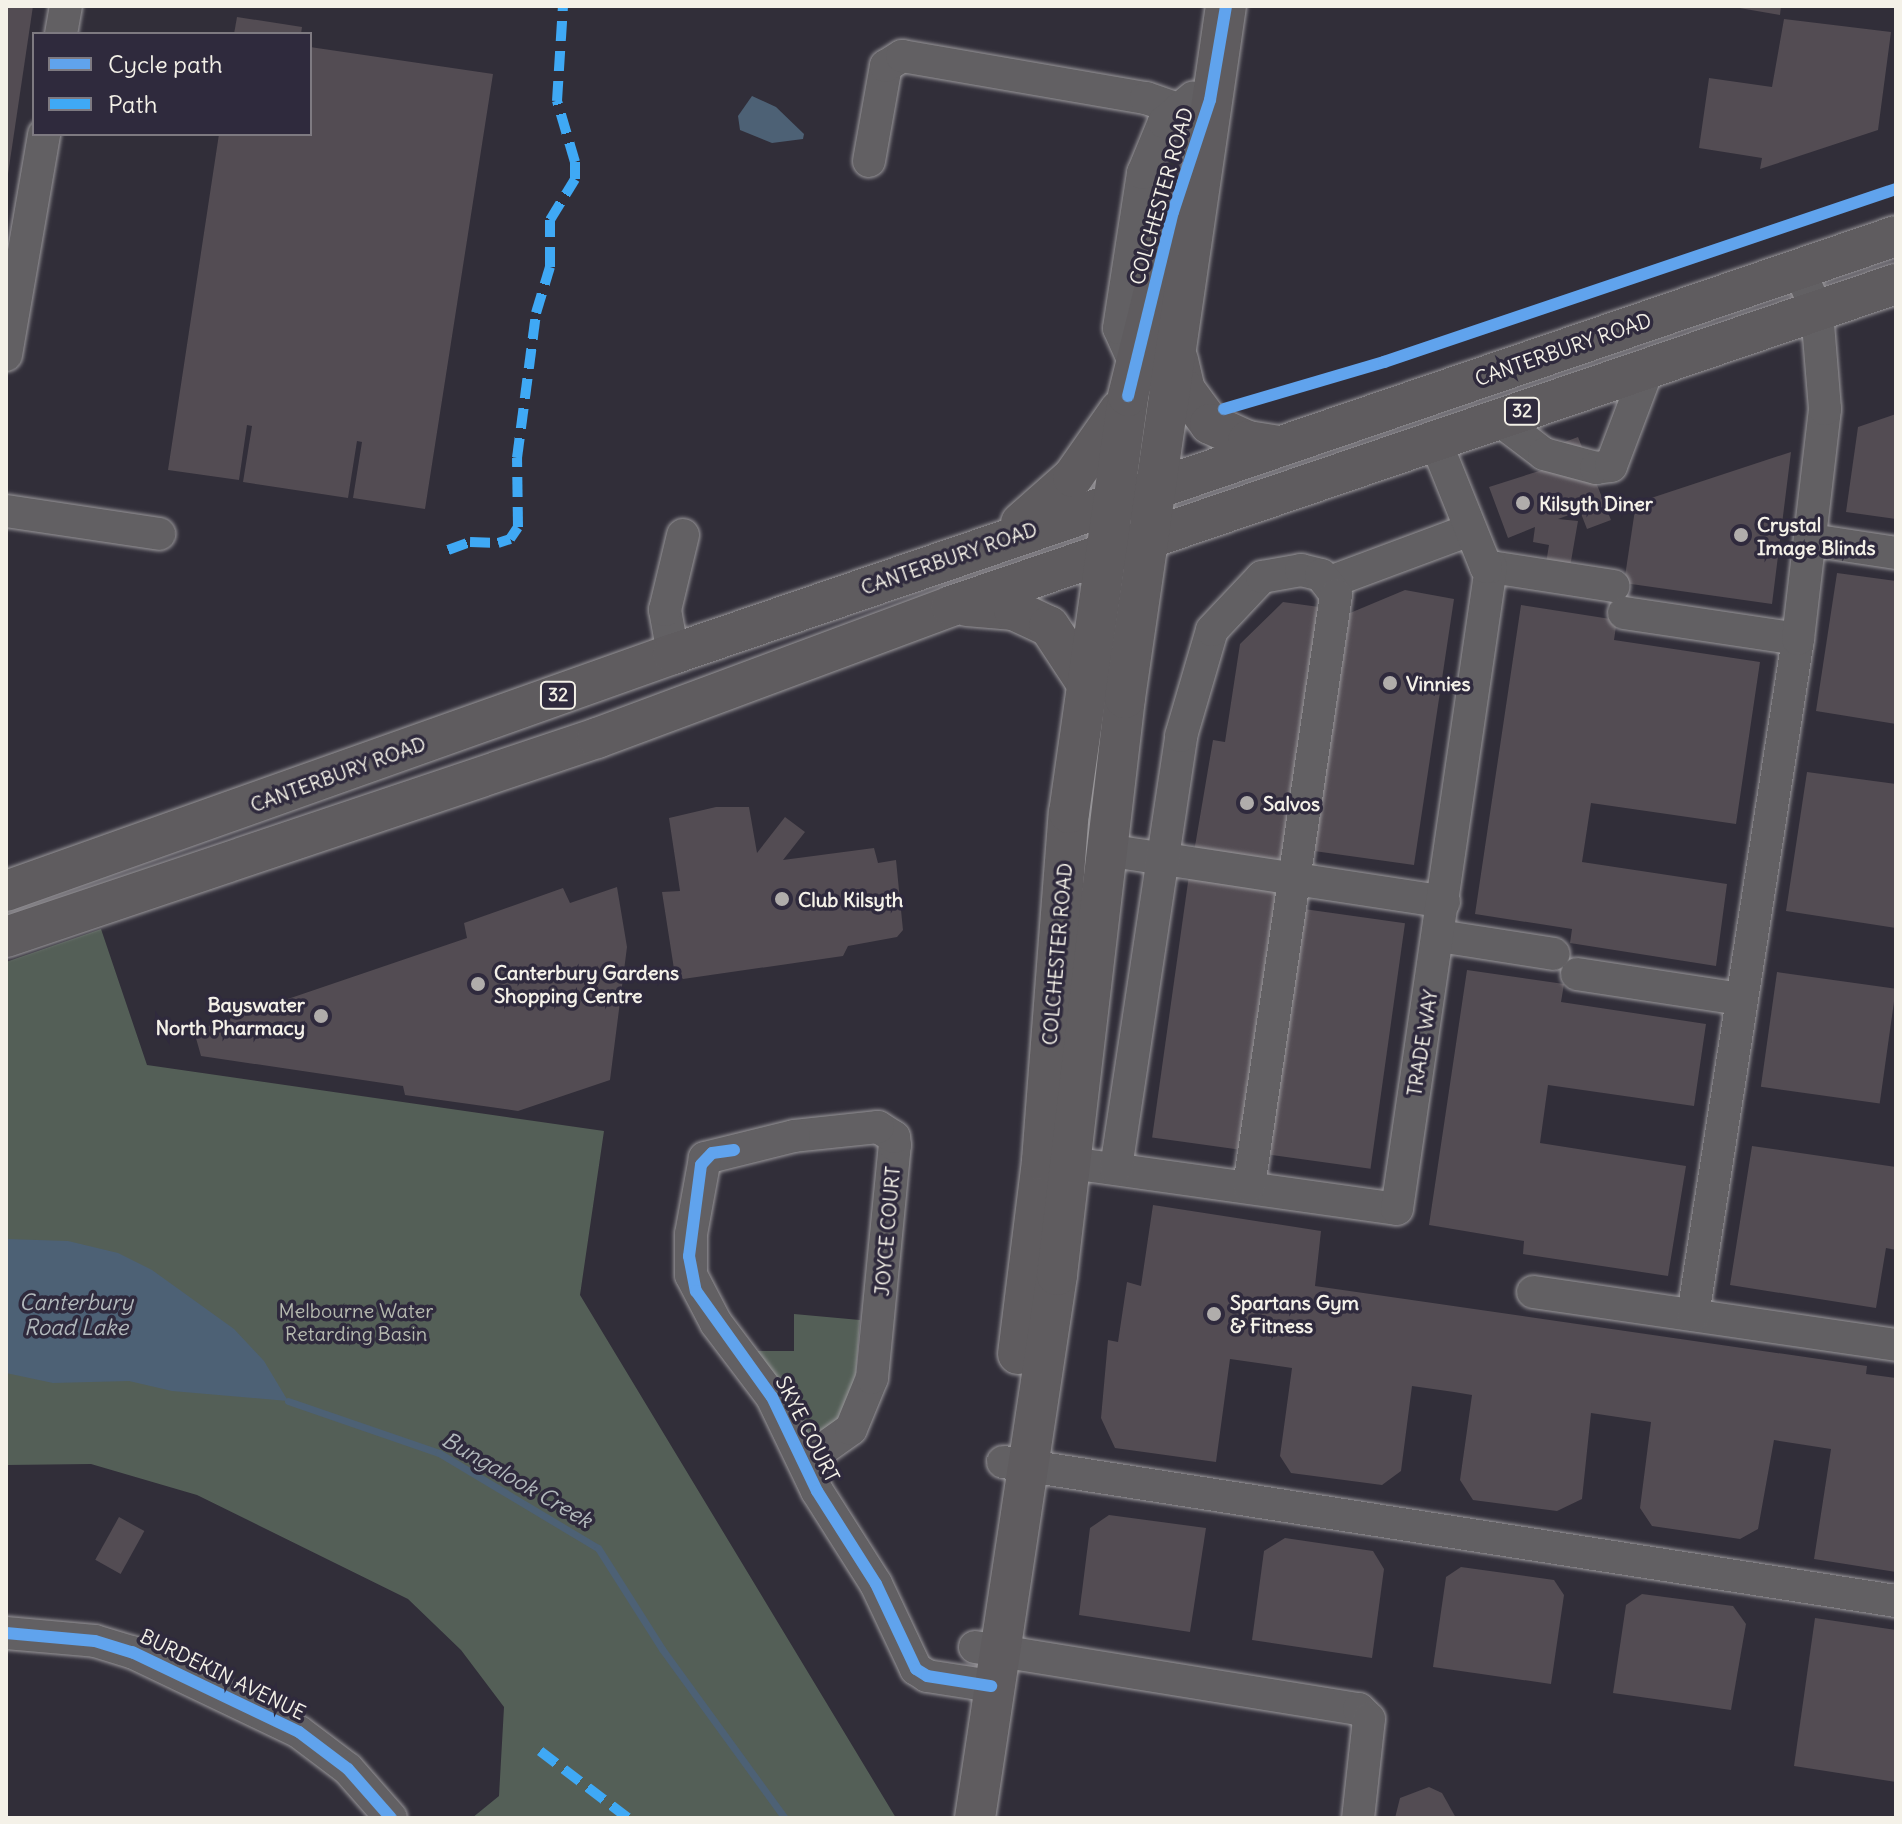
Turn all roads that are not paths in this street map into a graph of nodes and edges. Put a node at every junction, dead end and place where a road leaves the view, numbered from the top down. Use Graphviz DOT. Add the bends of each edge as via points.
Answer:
graph roads {
  1 [pos="66,6"];
  2 [pos="1226,6"];
  3 [pos="61,32"];
  4 [pos="1202,95"];
  5 [pos="44,136"];
  6 [pos="869,161"];
  7 [pos="1896,236"];
  8 [pos="1799,269"];
  9 [pos="1896,284"];
  10 [pos="1817,311"];
  11 [pos="1176,352"];
  12 [pos="6,355"];
  13 [pos="1648,368"];
  14 [pos="1132,380"];
  15 [pos="1498,419"];
  16 [pos="1435,440"];
  17 [pos="1281,446"];
  18 [pos="1155,488"];
  19 [pos="1112,504"];
  20 [pos="6,511"];
  21 [pos="1470,530"];
  22 [pos="159,534"];
  23 [pos="683,535"];
  24 [pos="1148,538"];
  25 [pos="1811,540"];
  26 [pos="977,548"];
  27 [pos="1105,553"];
  28 [pos="1896,553"];
  29 [pos="1491,567"];
  30 [pos="1330,582"];
  31 [pos="951,606"];
  32 [pos="1798,639"];
  33 [pos="655,660"];
  34 [pos="1089,687"];
  35 [pos="673,710"];
  36 [pos="287,793"];
  37 [pos="300,837"];
  38 [pos="1106,850"];
  39 [pos="1161,859"];
  40 [pos="1295,879"];
  41 [pos="6,891"];
  42 [pos="1444,902"];
  43 [pos="1439,936"];
  44 [pos="6,937"];
  45 [pos="1740,999"];
  46 [pos="734,1150"];
  47 [pos="1056,1161"];
  48 [pos="1116,1168"];
  49 [pos="1249,1186"];
  50 [pos="1533,1292"];
  51 [pos="1693,1315"];
  52 [pos="1896,1345"];
  53 [pos="806,1461"];
  54 [pos="1014,1464"];
  55 [pos="1896,1601"];
  56 [pos="6,1633"];
  57 [pos="983,1666"];
  58 [pos="391,1818"];
  59 [pos="949,1818"];
  60 [pos="975,1818"];
  61 [pos="1358,1818"];
  1 -- 3 [label="street"];
  2 -- 4 [label="main road, COLCHESTER ROAD"];
  4 -- 6 [label="street" via="1146,98 902,56 886,66"];
  4 -- 11 [label="main road, COLCHESTER ROAD"];
  4 -- 14 [label="main road, COLCHESTER ROAD"];
  5 -- 12 [label="street"];
  7 -- 8 [label="main road, CANTERBURY ROAD / 32"];
  8 -- 10 [label="street"];
  8 -- 17 [label="main road, CANTERBURY ROAD / 32"];
  9 -- 10 [label="main road, 32"];
  10 -- 13 [label="main road, 32"];
  10 -- 25 [label="street" via="1825,409"];
  11 -- 17 [label="main road" via="1185,390 1210,424 1248,441"];
  11 -- 18 [label="main road, COLCHESTER ROAD"];
  13 -- 15 [label="main road, 32"];
  13 -- 15 [label="street" via="1611,466 1596,468 1544,454"];
  14 -- 19 [label="main road, COLCHESTER ROAD"];
  14 -- 26 [label="main road" via="1093,452 1054,497"];
  15 -- 16 [label="main road, 32"];
  16 -- 21 [label="street"];
  16 -- 24 [label="main road, 32"];
  17 -- 18 [label="main road, CANTERBURY ROAD / 32"];
  18 -- 19 [label="main road, CANTERBURY ROAD / 32"];
  18 -- 24 [label="main road, COLCHESTER ROAD"];
  19 -- 26 [label="main road, CANTERBURY ROAD / 32"];
  19 -- 27 [label="main road, COLCHESTER ROAD"];
  20 -- 22 [label="street"];
  21 -- 29 [label="street" via="1486,567"];
  21 -- 30 [label="street"];
  23 -- 33 [label="street"];
  24 -- 27 [label="main road, 32"];
  24 -- 38 [label="main road, COLCHESTER ROAD"];
  25 -- 28 [label="street"];
  25 -- 32 [label="street"];
  26 -- 33 [label="main road, CANTERBURY ROAD / 32"];
  27 -- 31 [label="main road, 32"];
  27 -- 34 [label="main road, COLCHESTER ROAD"];
  29 -- 32 [label="street"];
  29 -- 42 [label="street, TRADE WAY"];
  30 -- 39 [label="street" via="1301,570 1262,577 1212,630 1181,736"];
  30 -- 40 [label="street" via="1336,595"];
  31 -- 34 [label="main road" via="1014,610 1049,626"];
  31 -- 35 [label="main road, 32"];
  32 -- 45 [label="street"];
  33 -- 35 [label="main road"];
  33 -- 36 [label="main road, CANTERBURY ROAD / 32"];
  34 -- 47 [label="main road, COLCHESTER ROAD" via="1055,943"];
  35 -- 37 [label="main road, 32"];
  36 -- 37 [label="street"];
  36 -- 41 [label="main road, CANTERBURY ROAD / 32"];
  37 -- 44 [label="main road, 32"];
  38 -- 39 [label="street"];
  38 -- 47 [label="main road, COLCHESTER ROAD"];
  39 -- 40 [label="street"];
  39 -- 48 [label="street"];
  40 -- 42 [label="street"];
  40 -- 49 [label="street"];
  42 -- 43 [label="street, TRADE WAY"];
  43 -- 45 [label="street"];
  43 -- 49 [label="street, TRADE WAY" via="1397,1209"];
  45 -- 51 [label="street"];
  46 -- 53 [label="street, SKYE COURT" via="712,1153 701,1165 691,1275 716,1323 772,1397"];
  46 -- 53 [label="street, JOYCE COURT" via="881,1133 876,1356 867,1400 851,1429"];
  47 -- 48 [label="street, TRADE WAY"];
  47 -- 54 [label="main road, COLCHESTER ROAD"];
  48 -- 49 [label="street, TRADE WAY"];
  50 -- 51 [label="street"];
  51 -- 52 [label="street"];
  53 -- 57 [label="street, SKYE COURT" via="817,1491 876,1584 916,1669"];
  54 -- 55 [label="street"];
  54 -- 57 [label="main road, COLCHESTER ROAD"];
  56 -- 58 [label="street, BURDEKIN AVENUE" via="95,1641 132,1652 216,1692 299,1732 348,1769"];
  57 -- 59 [label="main road, COLCHESTER ROAD"];
  57 -- 60 [label="main road, COLCHESTER ROAD"];
  57 -- 61 [label="street, SKYE COURT" via="1359,1709 1369,1719 1369,1734"];
}
